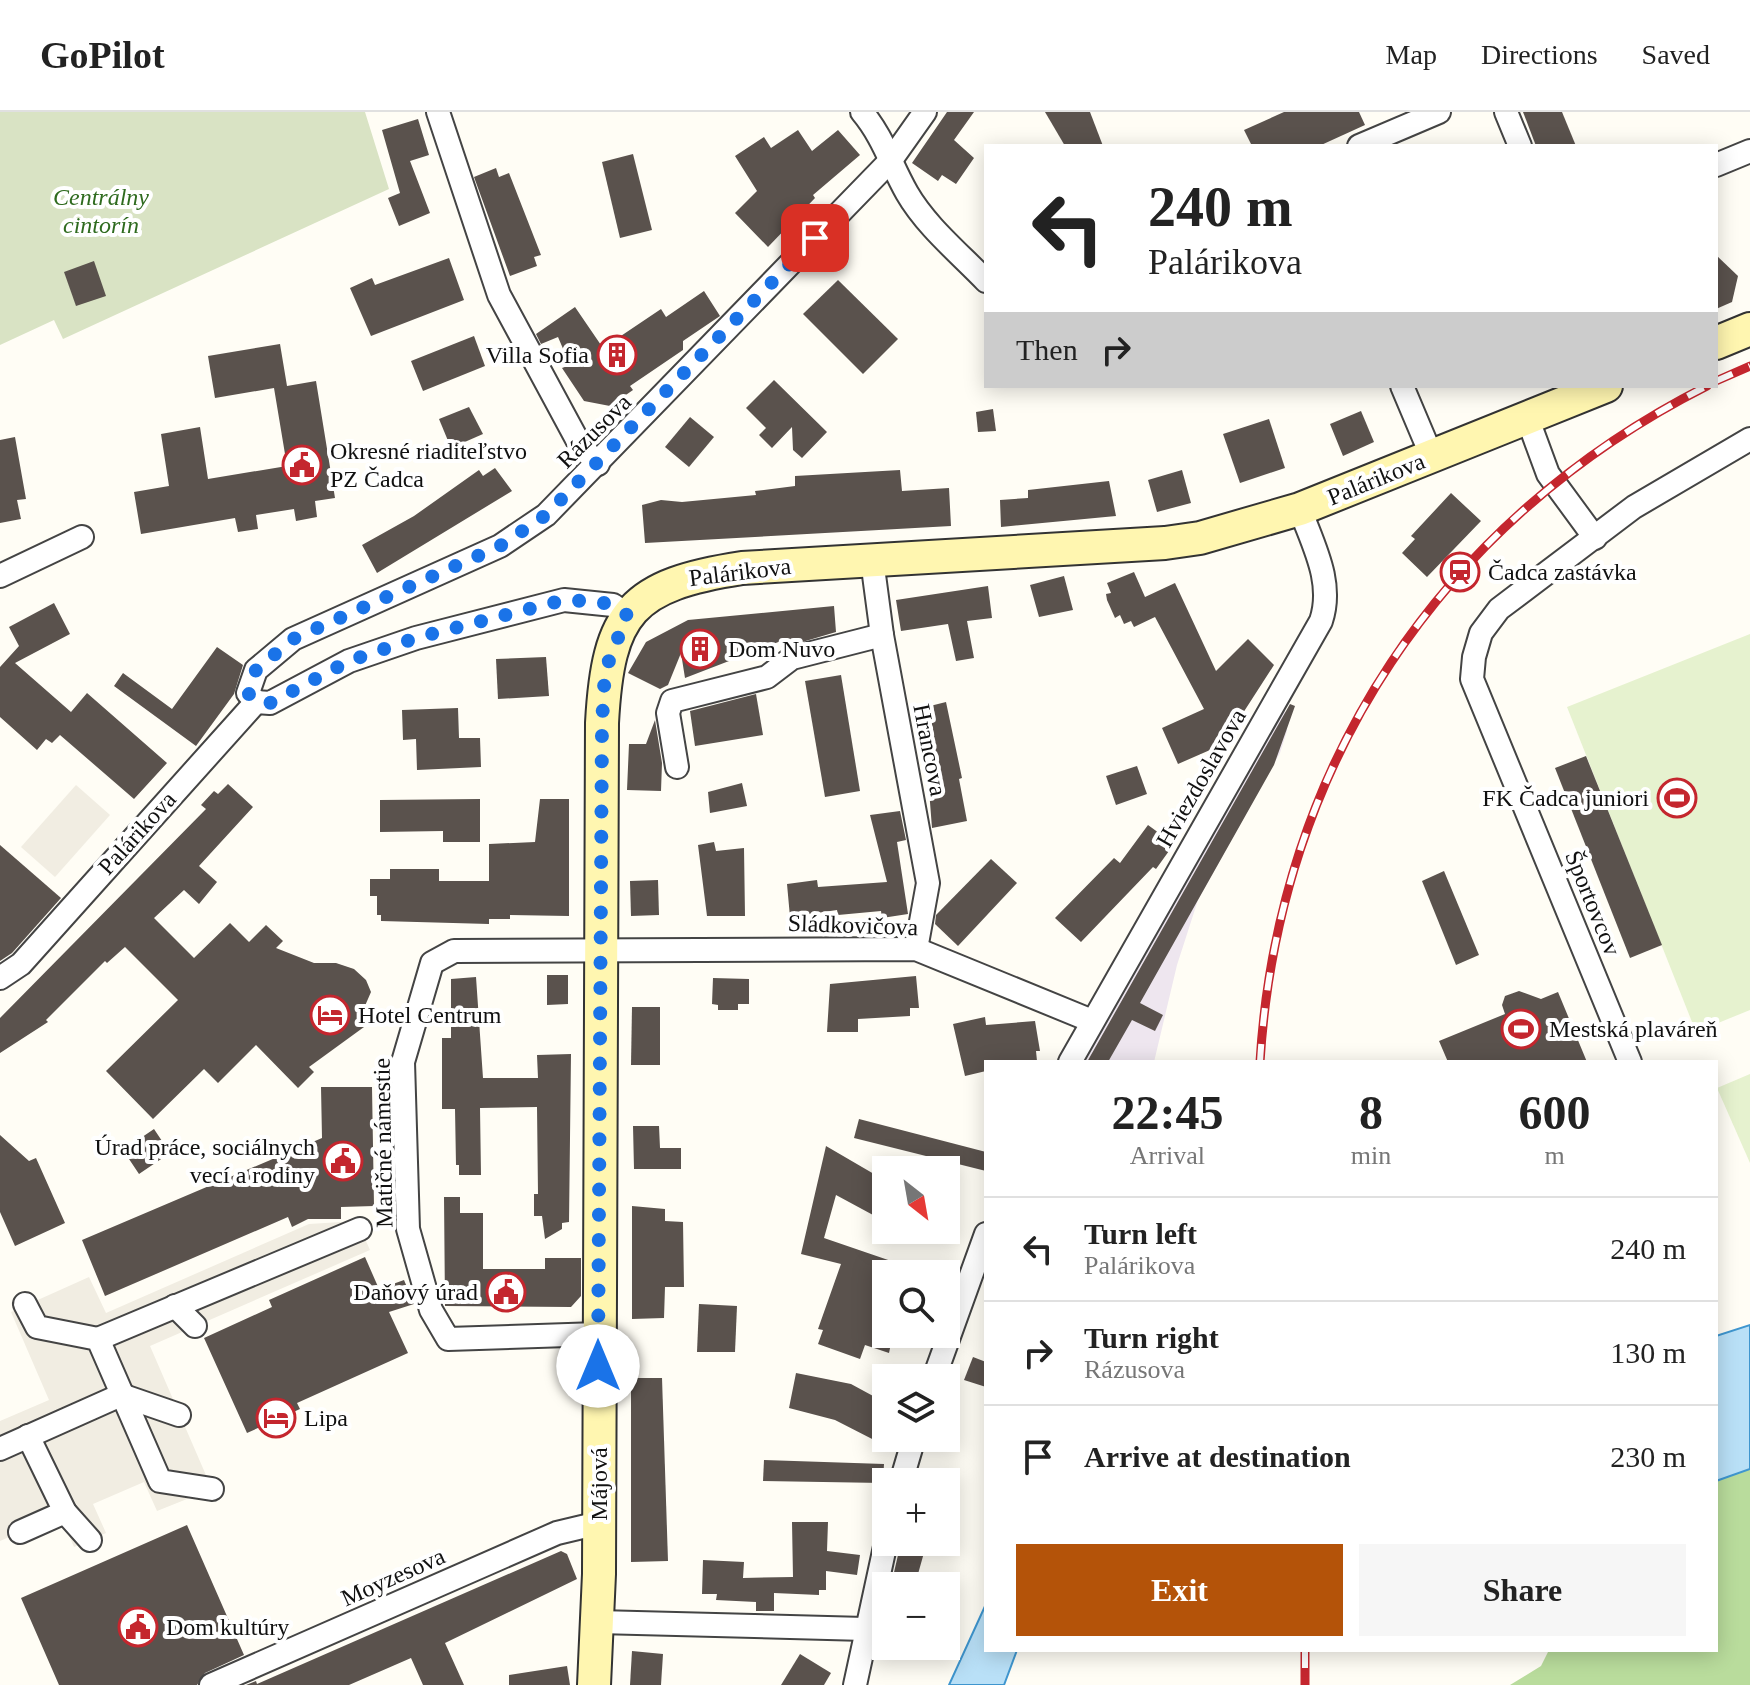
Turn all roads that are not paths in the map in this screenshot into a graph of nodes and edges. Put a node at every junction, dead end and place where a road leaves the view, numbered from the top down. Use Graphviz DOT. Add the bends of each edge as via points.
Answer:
graph roads {
  1 [pos="438,112"];
  2 [pos="862,112"];
  3 [pos="925,112"];
  4 [pos="1439,112"];
  5 [pos="1506,112"];
  6 [pos="1364,144"];
  7 [pos="1519,144"];
  8 [pos="1750,151"];
  9 [pos="891,160"];
  10 [pos="1718,164"];
  11 [pos="984,279"];
  12 [pos="1750,329"];
  13 [pos="1718,342"];
  14 [pos="1403,388"];
  15 [pos="1601,388"];
  16 [pos="1527,417"];
  17 [pos="1750,439"];
  18 [pos="1432,457"];
  19 [pos="598,464"];
  20 [pos="1300,509"];
  21 [pos="82,537"];
  22 [pos="1595,538"];
  23 [pos="872,560"];
  24 [pos="0,576"];
  25 [pos="627,615"];
  26 [pos="882,635"];
  27 [pos="256,702"];
  28 [pos="677,767"];
  29 [pos="600,948"];
  30 [pos="916,949"];
  31 [pos="0,978"];
  32 [pos="1092,1021"];
  33 [pos="1071,1060"];
  34 [pos="1629,1060"];
  35 [pos="360,1229"];
  36 [pos="984,1240"];
  37 [pos="25,1304"];
  38 [pos="175,1306"];
  39 [pos="195,1326"];
  40 [pos="598,1334"];
  41 [pos="98,1339"];
  42 [pos="939,1364"];
  43 [pos="121,1395"];
  44 [pos="179,1415"];
  45 [pos="28,1436"];
  46 [pos="0,1449"];
  47 [pos="212,1489"];
  48 [pos="65,1512"];
  49 [pos="599,1523"];
  50 [pos="20,1532"];
  51 [pos="90,1540"];
  52 [pos="883,1556"];
  53 [pos="598,1622"];
  54 [pos="865,1629"];
  55 [pos="211,1685"];
  56 [pos="594,1685"];
  57 [pos="855,1685"];
  1 -- 19 [label="street" via="499,295 580,445"];
  2 -- 9 [label="street"];
  3 -- 9 [label="street, Rázusova"];
  4 -- 6 [label="street"];
  5 -- 7 [label="street"];
  8 -- 10 [label="street"];
  9 -- 11 [label="street" via="924,216"];
  9 -- 19 [label="street, Rázusova"];
  12 -- 13 [label="main road"];
  14 -- 18 [label="street"];
  15 -- 16 [label="main road, Palárikova"];
  16 -- 18 [label="main road, Palárikova"];
  16 -- 22 [label="street" via="1548,474"];
  17 -- 22 [label="street, Športovcov" via="1634,507"];
  18 -- 20 [label="main road, Palárikova"];
  19 -- 27 [label="street, Rázusova" via="546,515 500,546 293,639 256,670 248,693"];
  20 -- 23 [label="main road, Palárikova" via="1236,530 1165,543"];
  20 -- 32 [label="street, Hviezdoslavova" via="1321,564 1326,607"];
  21 -- 24 [label="street"];
  22 -- 34 [label="street, Športovcov" via="1499,609 1481,633 1472,679"];
  23 -- 25 [label="main road, Palárikova" via="742,568 674,581"];
  23 -- 26 [label="street, Hrancova"];
  25 -- 27 [label="street" via="602,602 564,600 363,656 270,703"];
  25 -- 29 [label="main road, Májová" via="605,671"];
  26 -- 28 [label="street" via="792,658 767,677 672,701 668,713"];
  26 -- 30 [label="street, Hrancova" via="928,883"];
  27 -- 31 [label="street, Palárikova" via="21,964"];
  29 -- 30 [label="street, Sládkovičova"];
  29 -- 40 [label="main road, Májová"];
  29 -- 40 [label="street, Matičné námestie" via="454,951 432,963 403,1062 408,1229 431,1310 448,1339"];
  30 -- 32 [label="street, Sládkovičova"];
  32 -- 33 [label="street, Hviezdoslavova"];
  35 -- 38 [label="street"];
  36 -- 42 [label="street"];
  37 -- 41 [label="street" via="37,1327"];
  38 -- 39 [label="street"];
  38 -- 41 [label="street"];
  40 -- 49 [label="main road, Májová"];
  41 -- 43 [label="street"];
  43 -- 44 [label="street"];
  43 -- 45 [label="street"];
  43 -- 47 [label="street" via="160,1481"];
  45 -- 46 [label="street"];
  45 -- 48 [label="street"];
  48 -- 50 [label="street"];
  48 -- 51 [label="street"];
  49 -- 53 [label="main road, Májová"];
  49 -- 55 [label="street, Moyzesova" via="557,1533"];
  52 -- 54 [label="street"];
  53 -- 54 [label="street"];
  53 -- 56 [label="main road, Májová"];
  54 -- 57 [label="street"];
}
